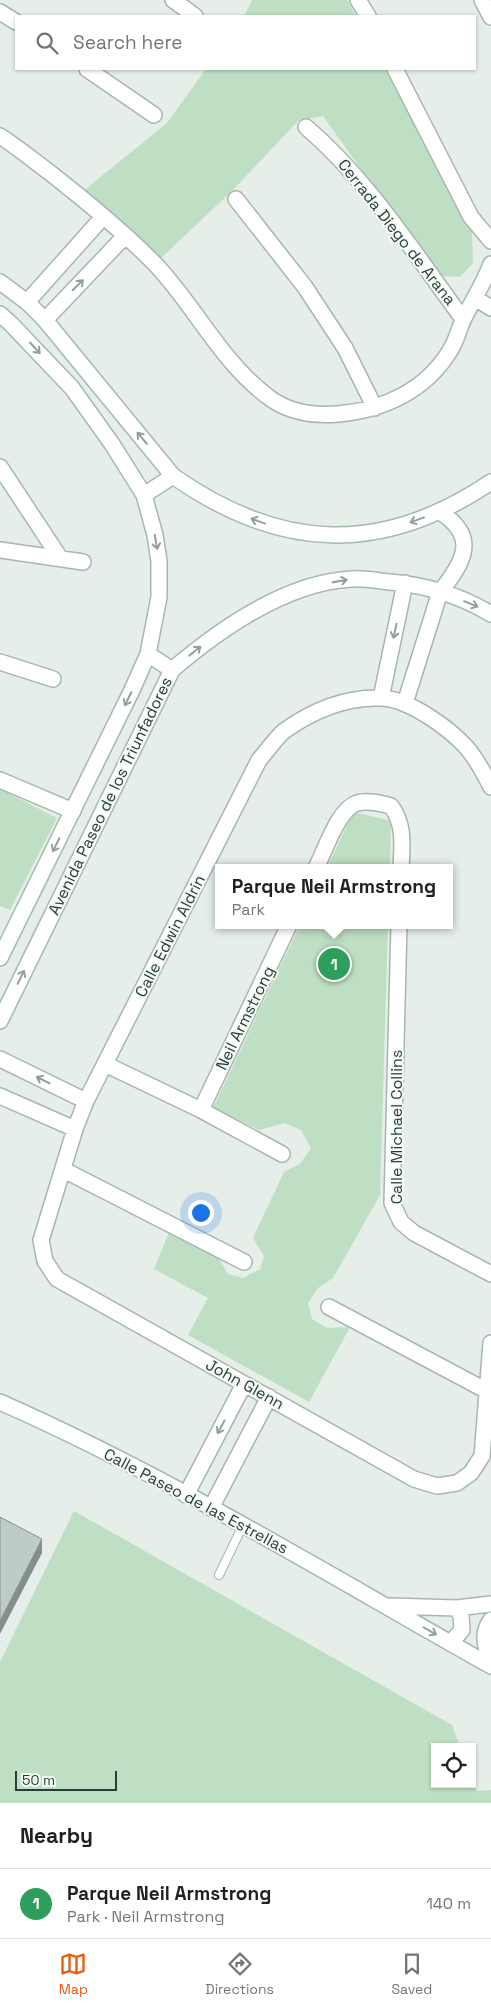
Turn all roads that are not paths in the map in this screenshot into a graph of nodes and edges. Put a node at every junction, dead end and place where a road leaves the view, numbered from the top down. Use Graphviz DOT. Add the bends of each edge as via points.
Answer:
graph roads {
  1 [pos="173,0"];
  2 [pos="358,0"];
  3 [pos="482,0"];
  4 [pos="0,12"];
  5 [pos="194,15"];
  6 [pos="367,15"];
  7 [pos="491,17"];
  8 [pos="15,21"];
  9 [pos="88,70"];
  10 [pos="396,70"];
  11 [pos="154,115"];
  12 [pos="306,127"];
  13 [pos="0,136"];
  14 [pos="236,199"];
  15 [pos="103,217"];
  16 [pos="125,236"];
  17 [pos="491,241"];
  18 [pos="490,272"];
  19 [pos="0,282"];
  20 [pos="474,298"];
  21 [pos="26,302"];
  22 [pos="491,308"];
  23 [pos="0,314"];
  24 [pos="463,319"];
  25 [pos="45,320"];
  26 [pos="375,408"];
  27 [pos="0,467"];
  28 [pos="173,476"];
  29 [pos="491,482"];
  30 [pos="144,495"];
  31 [pos="440,512"];
  32 [pos="0,550"];
  33 [pos="60,558"];
  34 [pos="83,562"];
  35 [pos="405,583"];
  36 [pos="440,592"];
  37 [pos="491,614"];
  38 [pos="148,654"];
  39 [pos="0,662"];
  40 [pos="172,670"];
  41 [pos="52,680"];
  42 [pos="393,700"];
  43 [pos="0,780"];
  44 [pos="491,787"];
  45 [pos="72,811"];
  46 [pos="318,864"];
  47 [pos="401,864"];
  48 [pos="287,929"];
  49 [pos="399,929"];
  50 [pos="0,958"];
  51 [pos="0,1021"];
  52 [pos="0,1059"];
  53 [pos="106,1064"];
  54 [pos="0,1096"];
  55 [pos="86,1101"];
  56 [pos="200,1110"];
  57 [pos="75,1129"];
  58 [pos="282,1154"];
  59 [pos="64,1170"];
  60 [pos="45,1261"];
  61 [pos="244,1262"];
  62 [pos="491,1274"];
  63 [pos="329,1307"];
  64 [pos="491,1343"];
  65 [pos="244,1384"];
  66 [pos="487,1391"];
  67 [pos="269,1397"];
  68 [pos="4,1407"];
  69 [pos="186,1494"];
  70 [pos="211,1508"];
  71 [pos="243,1524"];
  72 [pos="219,1574"];
  73 [pos="491,1604"];
  74 [pos="389,1606"];
  75 [pos="457,1608"];
  76 [pos="491,1620"];
  77 [pos="449,1642"];
  78 [pos="491,1661"];
  79 [pos="491,1666"];
  1 -- 5 [label="street"];
  2 -- 6 [label="street"];
  3 -- 7 [label="street"];
  4 -- 8 [label="street"];
  9 -- 11 [label="street"];
  10 -- 17 [label="street" via="471,216"];
  12 -- 24 [label="street, Cerrada Diego de Arana" via="345,163 374,198"];
  13 -- 15 [label="street"];
  14 -- 26 [label="street" via="305,286 345,348"];
  15 -- 16 [label="street"];
  15 -- 21 [label="street"];
  25 -- 16 [label="street, one-way"];
  16 -- 26 [label="street" via="157,267 242,375 268,397 291,410 319,416"];
  18 -- 20 [label="street"];
  19 -- 21 [label="street"];
  20 -- 22 [label="street"];
  20 -- 24 [label="street"];
  21 -- 25 [label="street"];
  23 -- 30 [label="street, Avenida Paseo de los Triunfadores, one-way" via="72,388"];
  24 -- 26 [label="street" via="451,349 430,377 404,396"];
  28 -- 25 [label="street, one-way"];
  27 -- 33 [label="street"];
  28 -- 30 [label="street"];
  31 -- 28 [label="street, one-way" via="380,531 333,536 276,528 235,513"];
  29 -- 31 [label="street"];
  30 -- 38 [label="street, Avenida Paseo de los Triunfadores, one-way" via="159,561 159,597"];
  31 -- 36 [label="street" via="453,520 464,542 463,558"];
  32 -- 33 [label="street"];
  33 -- 34 [label="street"];
  35 -- 36 [label="street, Avenida Paseo de los Triunfadores"];
  40 -- 35 [label="street, Avenida Paseo de los Triunfadores, one-way" via="226,628 279,599 318,585 353,579"];
  35 -- 42 [label="street, one-way"];
  36 -- 37 [label="street, Avenida Paseo de los Triunfadores, one-way"];
  36 -- 42 [label="street"];
  38 -- 40 [label="street"];
  38 -- 45 [label="street, Avenida Paseo de los Triunfadores, one-way"];
  39 -- 41 [label="street"];
  51 -- 40 [label="street, Avenida Paseo de los Triunfadores, one-way"];
  42 -- 44 [label="street" via="440,724 466,747"];
  42 -- 53 [label="street, Calle Edwin Aldrin" via="357,700 306,716 283,732 259,760"];
  43 -- 45 [label="street"];
  45 -- 50 [label="street, Avenida Paseo de los Triunfadores, one-way"];
  46 -- 47 [label="street" via="340,818 356,803 391,806 398,814 402,828"];
  48 -- 56 [label="street, Neil Armstrong"];
  49 -- 62 [label="street, Calle Michael Collins" via="392,1203 401,1222 414,1233"];
  55 -- 52 [label="street, one-way"];
  53 -- 55 [label="street, Calle Edwin Aldrin"];
  53 -- 56 [label="street"];
  54 -- 57 [label="street"];
  55 -- 57 [label="street, Calle Edwin Aldrin"];
  56 -- 58 [label="street"];
  57 -- 59 [label="street, Calle Edwin Aldrin"];
  59 -- 60 [label="street, Calle Edwin Aldrin" via="41,1240"];
  59 -- 61 [label="street"];
  60 -- 65 [label="street, John Glenn" via="57,1278"];
  63 -- 66 [label="street"];
  64 -- 66 [label="street"];
  65 -- 67 [label="street, John Glenn"];
  65 -- 69 [label="street, one-way"];
  66 -- 67 [label="street, John Glenn" via="482,1456 472,1473 457,1484 437,1486 414,1479"];
  67 -- 70 [label="street"];
  68 -- 69 [label="street, Calle Paseo de las Estrellas"];
  69 -- 70 [label="street, Calle Paseo de las Estrellas"];
  70 -- 71 [label="street, Calle Paseo de las Estrellas"];
  71 -- 72 [label="lane"];
  71 -- 74 [label="street, Calle Paseo de las Estrellas"];
  73 -- 75 [label="street, Calle Paseo de las Estrellas"];
  74 -- 75 [label="street, Calle Paseo de las Estrellas"];
  74 -- 77 [label="street, Calle Paseo de las Estrellas, one-way"];
  75 -- 77 [label="street" via="462,1630"];
  76 -- 78 [label="street" via="484,1633"];
  77 -- 79 [label="street, Calle Paseo de las Estrellas"];
}
